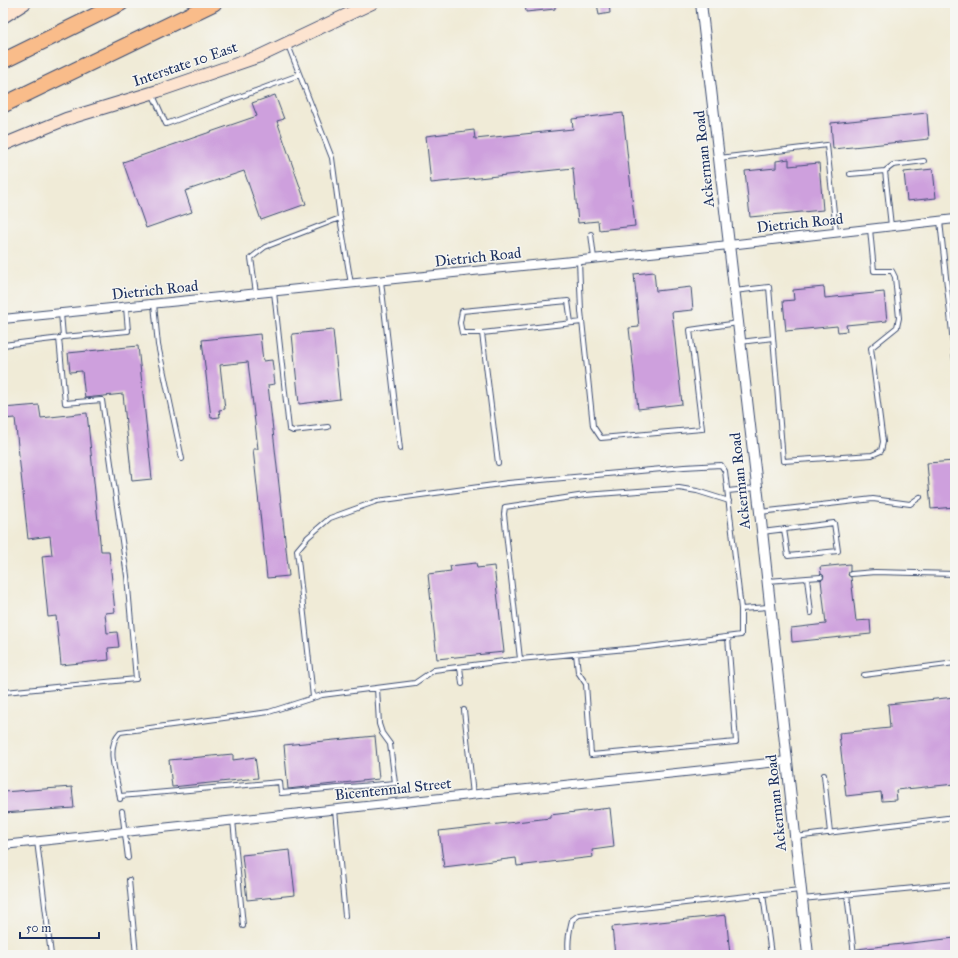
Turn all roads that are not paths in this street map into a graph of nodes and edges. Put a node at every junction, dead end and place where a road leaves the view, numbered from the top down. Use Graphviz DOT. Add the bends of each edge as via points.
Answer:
graph roads {
  1 [pos="25,3"];
  2 [pos="121,3"];
  3 [pos="214,3"];
  4 [pos="372,3"];
  5 [pos="701,3"];
  6 [pos="3,17"];
  7 [pos="140,38"];
  8 [pos="287,43"];
  9 [pos="3,60"];
  10 [pos="299,75"];
  11 [pos="152,93"];
  12 [pos="3,105"];
  13 [pos="3,113"];
  14 [pos="3,145"];
  15 [pos="719,158"];
  16 [pos="924,161"];
  17 [pos="885,171"];
  18 [pos="850,174"];
  19 [pos="340,218"];
  20 [pos="955,219"];
  21 [pos="940,221"];
  22 [pos="891,227"];
  23 [pos="870,229"];
  24 [pos="836,233"];
  25 [pos="591,234"];
  26 [pos="729,245"];
  27 [pos="594,259"];
  28 [pos="579,260"];
  29 [pos="381,281"];
  30 [pos="351,284"];
  31 [pos="274,292"];
  32 [pos="734,292"];
  33 [pos="256,293"];
  34 [pos="154,304"];
  35 [pos="126,307"];
  36 [pos="61,313"];
  37 [pos="3,319"];
  38 [pos="582,322"];
  39 [pos="571,323"];
  40 [pos="738,324"];
  41 [pos="482,333"];
  42 [pos="61,338"];
  43 [pos="774,338"];
  44 [pos="740,342"];
  45 [pos="3,345"];
  46 [pos="955,361"];
  47 [pos="328,427"];
  48 [pos="400,449"];
  49 [pos="182,459"];
  50 [pos="498,462"];
  51 [pos="756,488"];
  52 [pos="728,491"];
  53 [pos="920,497"];
  54 [pos="729,501"];
  55 [pos="760,512"];
  56 [pos="784,529"];
  57 [pos="761,532"];
  58 [pos="851,574"];
  59 [pos="955,574"];
  60 [pos="821,577"];
  61 [pos="807,578"];
  62 [pos="767,582"];
  63 [pos="770,607"];
  64 [pos="741,609"];
  65 [pos="811,613"];
  66 [pos="728,637"];
  67 [pos="576,654"];
  68 [pos="520,659"];
  69 [pos="955,663"];
  70 [pos="460,667"];
  71 [pos="864,675"];
  72 [pos="462,684"];
  73 [pos="377,688"];
  74 [pos="3,691"];
  75 [pos="314,698"];
  76 [pos="464,710"];
  77 [pos="787,761"];
  78 [pos="824,775"];
  79 [pos="473,795"];
  80 [pos="335,809"];
  81 [pos="122,811"];
  82 [pos="955,817"];
  83 [pos="233,820"];
  84 [pos="125,832"];
  85 [pos="830,832"];
  86 [pos="795,837"];
  87 [pos="38,841"];
  88 [pos="3,845"];
  89 [pos="128,858"];
  90 [pos="129,880"];
  91 [pos="955,884"];
  92 [pos="763,894"];
  93 [pos="801,894"];
  94 [pos="847,894"];
  95 [pos="345,916"];
  96 [pos="243,926"];
  97 [pos="51,955"];
  98 [pos="136,955"];
  99 [pos="569,955"];
  100 [pos="771,955"];
  101 [pos="808,955"];
  102 [pos="854,955"];
  1 -- 6 [label="main road"];
  2 -- 9 [label="highway"];
  3 -- 7 [label="highway"];
  4 -- 8 [label="main road, Interstate 10 East"];
  5 -- 15 [label="street, Ackerman Road"];
  7 -- 12 [label="highway"];
  7 -- 13 [label="highway"];
  8 -- 10 [label="lane"];
  8 -- 11 [label="main road, Interstate 10 East" via="260,56"];
  10 -- 11 [label="lane" via="166,124"];
  10 -- 19 [label="lane" via="332,158"];
  11 -- 14 [label="main road, Interstate 10 East" via="66,119"];
  15 -- 24 [label="lane" via="827,145"];
  15 -- 26 [label="street, Ackerman Road"];
  16 -- 17 [label="lane" via="894,166"];
  17 -- 18 [label="lane"];
  17 -- 22 [label="lane"];
  19 -- 30 [label="lane"];
  19 -- 33 [label="lane" via="265,247 251,258"];
  20 -- 21 [label="street, Dietrich Road"];
  21 -- 22 [label="street, Dietrich Road"];
  21 -- 46 [label="lane"];
  22 -- 23 [label="street, Dietrich Road"];
  23 -- 24 [label="street, Dietrich Road"];
  23 -- 43 [label="lane" via="874,271 892,271 895,277 899,318 897,328 871,348 883,442 880,451 872,455 783,461"];
  24 -- 26 [label="street, Dietrich Road"];
  25 -- 27 [label="lane"];
  26 -- 27 [label="street, Dietrich Road"];
  26 -- 32 [label="street, Ackerman Road"];
  27 -- 28 [label="street, Dietrich Road"];
  28 -- 29 [label="street, Dietrich Road"];
  28 -- 38 [label="lane"];
  29 -- 30 [label="street, Dietrich Road"];
  29 -- 48 [label="lane"];
  30 -- 31 [label="street, Dietrich Road"];
  31 -- 33 [label="street, Dietrich Road"];
  31 -- 47 [label="lane" via="289,429 293,431"];
  32 -- 40 [label="street, Ackerman Road"];
  32 -- 43 [label="lane" via="768,287"];
  33 -- 34 [label="street, Dietrich Road"];
  34 -- 35 [label="street, Dietrich Road"];
  34 -- 49 [label="lane" via="158,345"];
  35 -- 36 [label="street, Dietrich Road"];
  35 -- 42 [label="lane" via="128,331"];
  36 -- 37 [label="street, Dietrich Road"];
  36 -- 42 [label="lane"];
  38 -- 39 [label="lane"];
  38 -- 40 [label="lane" via="593,426 601,438 702,429 690,330"];
  39 -- 41 [label="lane"];
  39 -- 41 [label="lane" via="568,301 462,311 462,334"];
  40 -- 44 [label="street, Ackerman Road"];
  41 -- 50 [label="lane"];
  42 -- 45 [label="lane"];
  42 -- 74 [label="lane" via="65,403 102,400 127,576 136,679"];
  43 -- 44 [label="lane"];
  44 -- 51 [label="street, Ackerman Road"];
  51 -- 52 [label="lane"];
  51 -- 55 [label="street, Ackerman Road"];
  52 -- 54 [label="lane"];
  52 -- 75 [label="lane" via="725,471 721,465 710,465 508,483 377,501 330,518 297,550"];
  53 -- 55 [label="lane" via="910,504 873,499"];
  54 -- 64 [label="lane"];
  54 -- 68 [label="lane" via="697,490 678,488 586,495 505,507"];
  55 -- 57 [label="street, Ackerman Road"];
  56 -- 56 [label="lane" via="834,523 838,551 788,556"];
  56 -- 57 [label="lane"];
  57 -- 62 [label="street, Ackerman Road"];
  58 -- 59 [label="lane"];
  60 -- 61 [label="lane"];
  61 -- 62 [label="lane"];
  61 -- 65 [label="lane"];
  62 -- 63 [label="street, Ackerman Road"];
  63 -- 64 [label="lane"];
  63 -- 77 [label="street, Ackerman Road"];
  64 -- 66 [label="lane" via="741,635"];
  66 -- 67 [label="lane"];
  66 -- 67 [label="lane" via="736,742 591,755 586,684 578,672"];
  67 -- 68 [label="lane"];
  68 -- 70 [label="lane"];
  69 -- 71 [label="lane"];
  70 -- 72 [label="lane"];
  70 -- 73 [label="lane" via="434,670 415,683"];
  73 -- 75 [label="lane"];
  73 -- 75 [label="lane" via="380,724 382,733 390,744 395,783 281,793 280,782 120,797 111,749 115,737 120,732 269,712"];
  76 -- 79 [label="lane"];
  77 -- 79 [label="street, Bicentennial Street"];
  77 -- 86 [label="street, Ackerman Road"];
  78 -- 85 [label="lane"];
  79 -- 80 [label="street, Bicentennial Street"];
  80 -- 83 [label="street, Bicentennial Street"];
  80 -- 95 [label="lane"];
  81 -- 84 [label="lane"];
  82 -- 85 [label="lane"];
  83 -- 84 [label="street, Bicentennial Street"];
  83 -- 96 [label="lane"];
  84 -- 87 [label="street, Bicentennial Street"];
  84 -- 89 [label="lane"];
  85 -- 86 [label="lane"];
  86 -- 93 [label="street, Ackerman Road"];
  87 -- 88 [label="street, Bicentennial Street"];
  87 -- 97 [label="lane"];
  90 -- 98 [label="lane"];
  91 -- 94 [label="lane"];
  92 -- 93 [label="lane"];
  92 -- 99 [label="lane" via="579,915 572,920 570,926 567,942"];
  92 -- 100 [label="lane"];
  93 -- 94 [label="lane"];
  93 -- 101 [label="street, Ackerman Road"];
  94 -- 102 [label="lane"];
}
